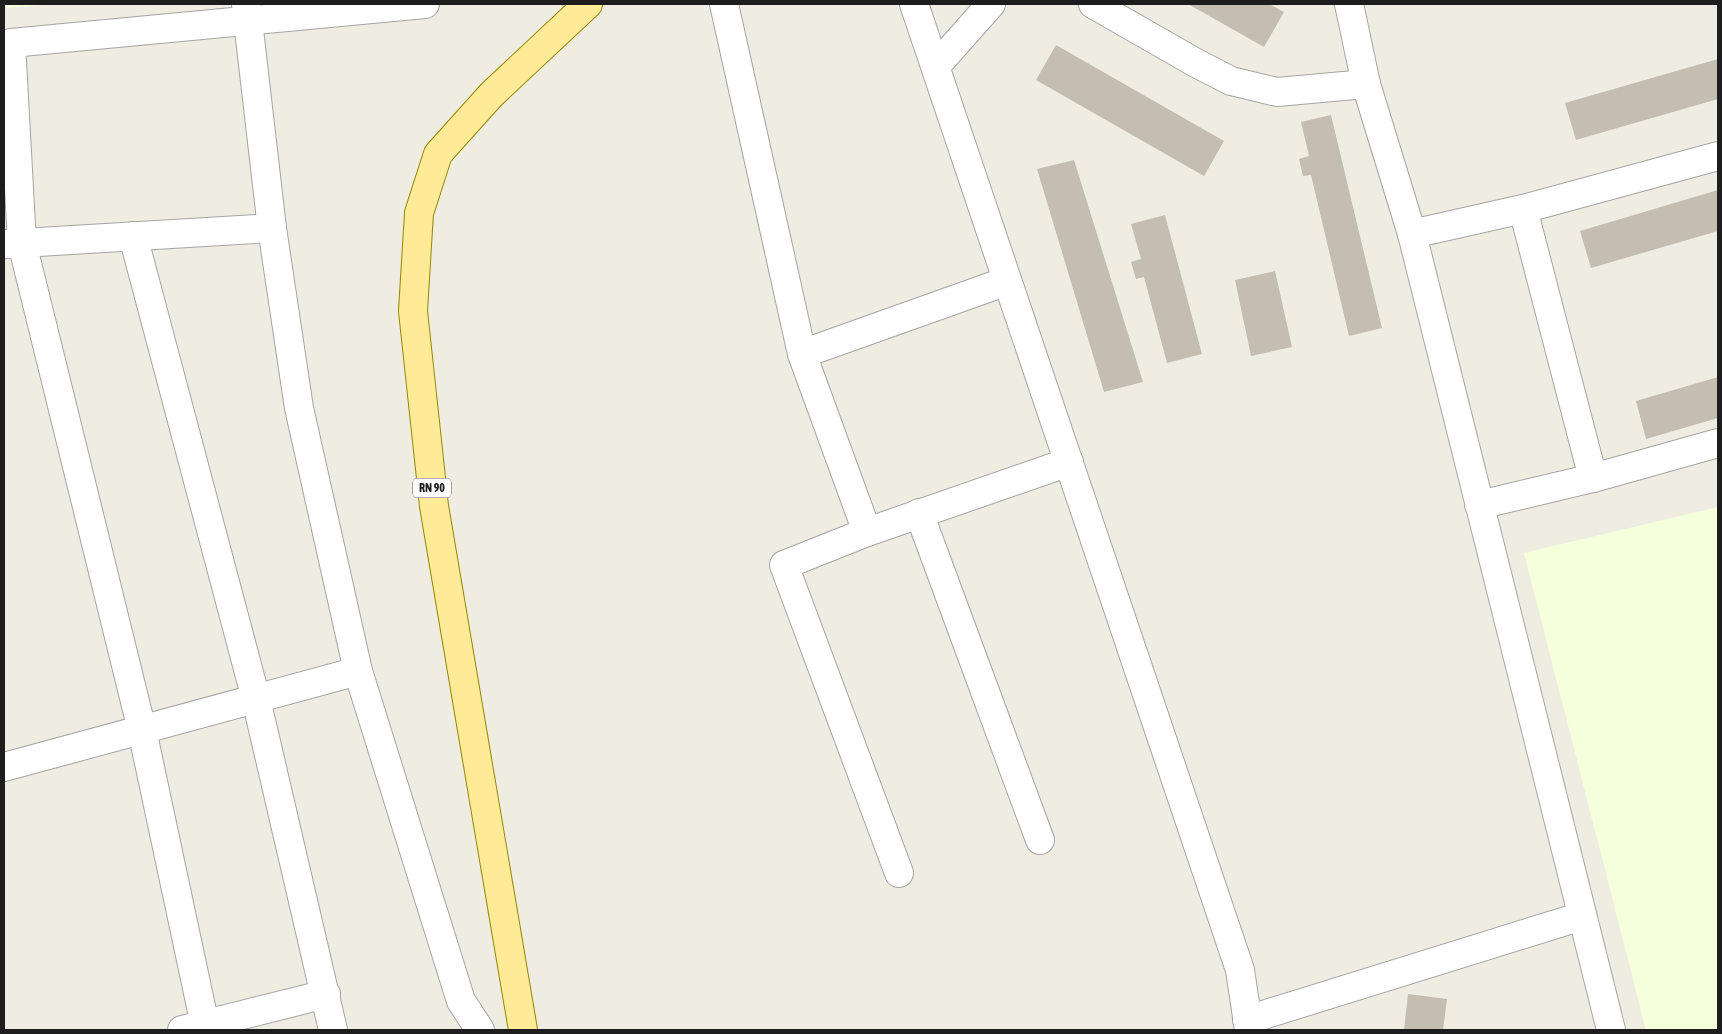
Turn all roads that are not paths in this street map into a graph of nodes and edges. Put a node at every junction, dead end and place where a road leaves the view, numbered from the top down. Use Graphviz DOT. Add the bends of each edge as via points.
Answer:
graph roads {
  1 [pos="425,4"];
  2 [pos="588,4"];
  3 [pos="724,4"];
  4 [pos="914,4"];
  5 [pos="991,4"];
  6 [pos="1093,4"];
  7 [pos="1349,4"];
  8 [pos="247,12"];
  9 [pos="936,66"];
  10 [pos="1366,84"];
  11 [pos="1718,156"];
  12 [pos="1523,209"];
  13 [pos="272,228"];
  14 [pos="1412,234"];
  15 [pos="133,236"];
  16 [pos="13,244"];
  17 [pos="1007,281"];
  18 [pos="802,354"];
  19 [pos="1718,443"];
  20 [pos="1069,462"];
  21 [pos="1593,478"];
  22 [pos="1479,505"];
  23 [pos="919,513"];
  24 [pos="867,532"];
  25 [pos="358,671"];
  26 [pos="256,699"];
  27 [pos="142,730"];
  28 [pos="4,767"];
  29 [pos="1040,840"];
  30 [pos="899,873"];
  31 [pos="1582,916"];
  32 [pos="326,994"];
  33 [pos="1248,1025"];
  34 [pos="198,1028"];
  35 [pos="333,1030"];
  36 [pos="480,1030"];
  37 [pos="523,1030"];
  38 [pos="1610,1030"];
  1 -- 8 [label="street"];
  2 -- 37 [label="main road, RN 90" via="491,95 438,154 419,213 413,311 434,506"];
  3 -- 18 [label="street"];
  4 -- 9 [label="street"];
  5 -- 9 [label="street"];
  6 -- 10 [label="street" via="1231,80 1277,92"];
  7 -- 10 [label="street"];
  8 -- 13 [label="street"];
  8 -- 16 [label="street" via="10,44"];
  9 -- 17 [label="street"];
  10 -- 14 [label="street"];
  11 -- 12 [label="street"];
  12 -- 14 [label="street"];
  12 -- 21 [label="street"];
  13 -- 15 [label="street"];
  13 -- 25 [label="street" via="299,408"];
  14 -- 22 [label="street"];
  15 -- 16 [label="street"];
  15 -- 26 [label="street"];
  16 -- 27 [label="street"];
  17 -- 18 [label="street"];
  17 -- 20 [label="street"];
  18 -- 24 [label="street"];
  19 -- 21 [label="street"];
  20 -- 23 [label="street"];
  20 -- 33 [label="street" via="1240,970"];
  21 -- 22 [label="street"];
  22 -- 31 [label="street"];
  23 -- 24 [label="street"];
  23 -- 29 [label="street"];
  24 -- 30 [label="street" via="784,565"];
  25 -- 26 [label="street"];
  25 -- 36 [label="street" via="461,1001"];
  26 -- 27 [label="street"];
  26 -- 32 [label="street"];
  27 -- 28 [label="street"];
  27 -- 34 [label="street"];
  31 -- 33 [label="street"];
  31 -- 38 [label="street"];
  32 -- 34 [label="street"];
  32 -- 35 [label="street"];
}
